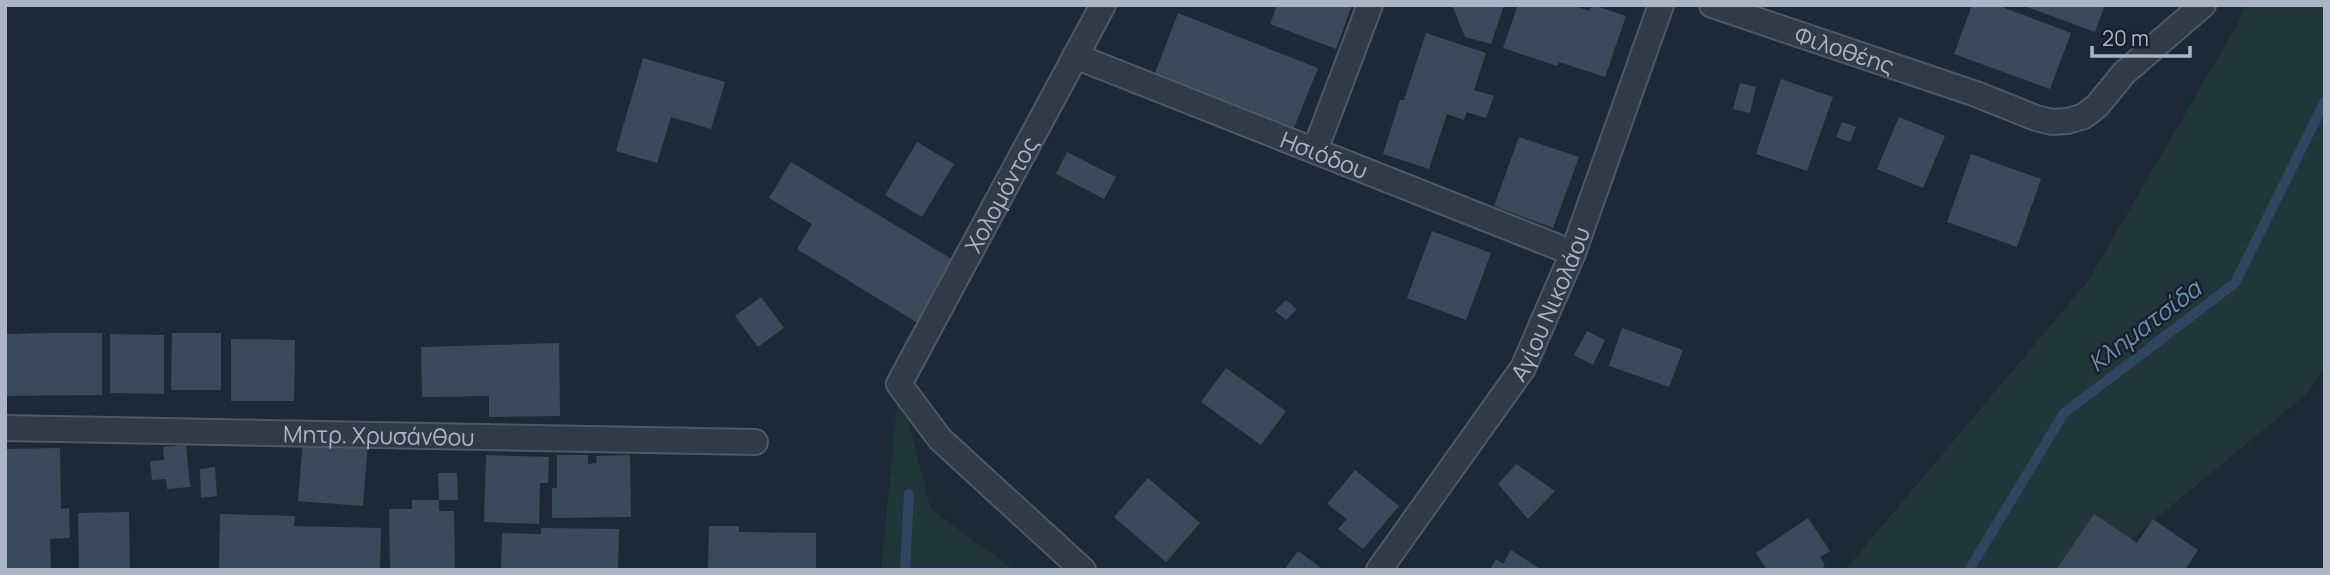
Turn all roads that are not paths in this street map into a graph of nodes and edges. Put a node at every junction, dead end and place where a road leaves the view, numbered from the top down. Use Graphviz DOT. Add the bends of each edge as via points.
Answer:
graph roads {
  1 [pos="1103,5"];
  2 [pos="1370,5"];
  3 [pos="1661,5"];
  4 [pos="1712,5"];
  5 [pos="2203,5"];
  6 [pos="1075,56"];
  7 [pos="1315,150"];
  8 [pos="1573,253"];
  9 [pos="5,428"];
  10 [pos="755,442"];
  11 [pos="1083,570"];
  12 [pos="1379,570"];
  1 -- 6 [label="street, Χολομόντος"];
  2 -- 7 [label="street"];
  3 -- 8 [label="street, Αγίου Νικολάου"];
  4 -- 5 [label="street, Φιλοθέης" via="2052,122 2084,116 2097,106 2124,73"];
  6 -- 7 [label="street, Ησιόδου"];
  6 -- 11 [label="street, Χολομόντος" via="899,384 940,439"];
  7 -- 8 [label="street, Ησιόδου"];
  8 -- 12 [label="street, Αγίου Νικολάου" via="1523,368"];
  9 -- 10 [label="street, Μητρ. Χρυσάνθου"];
}
